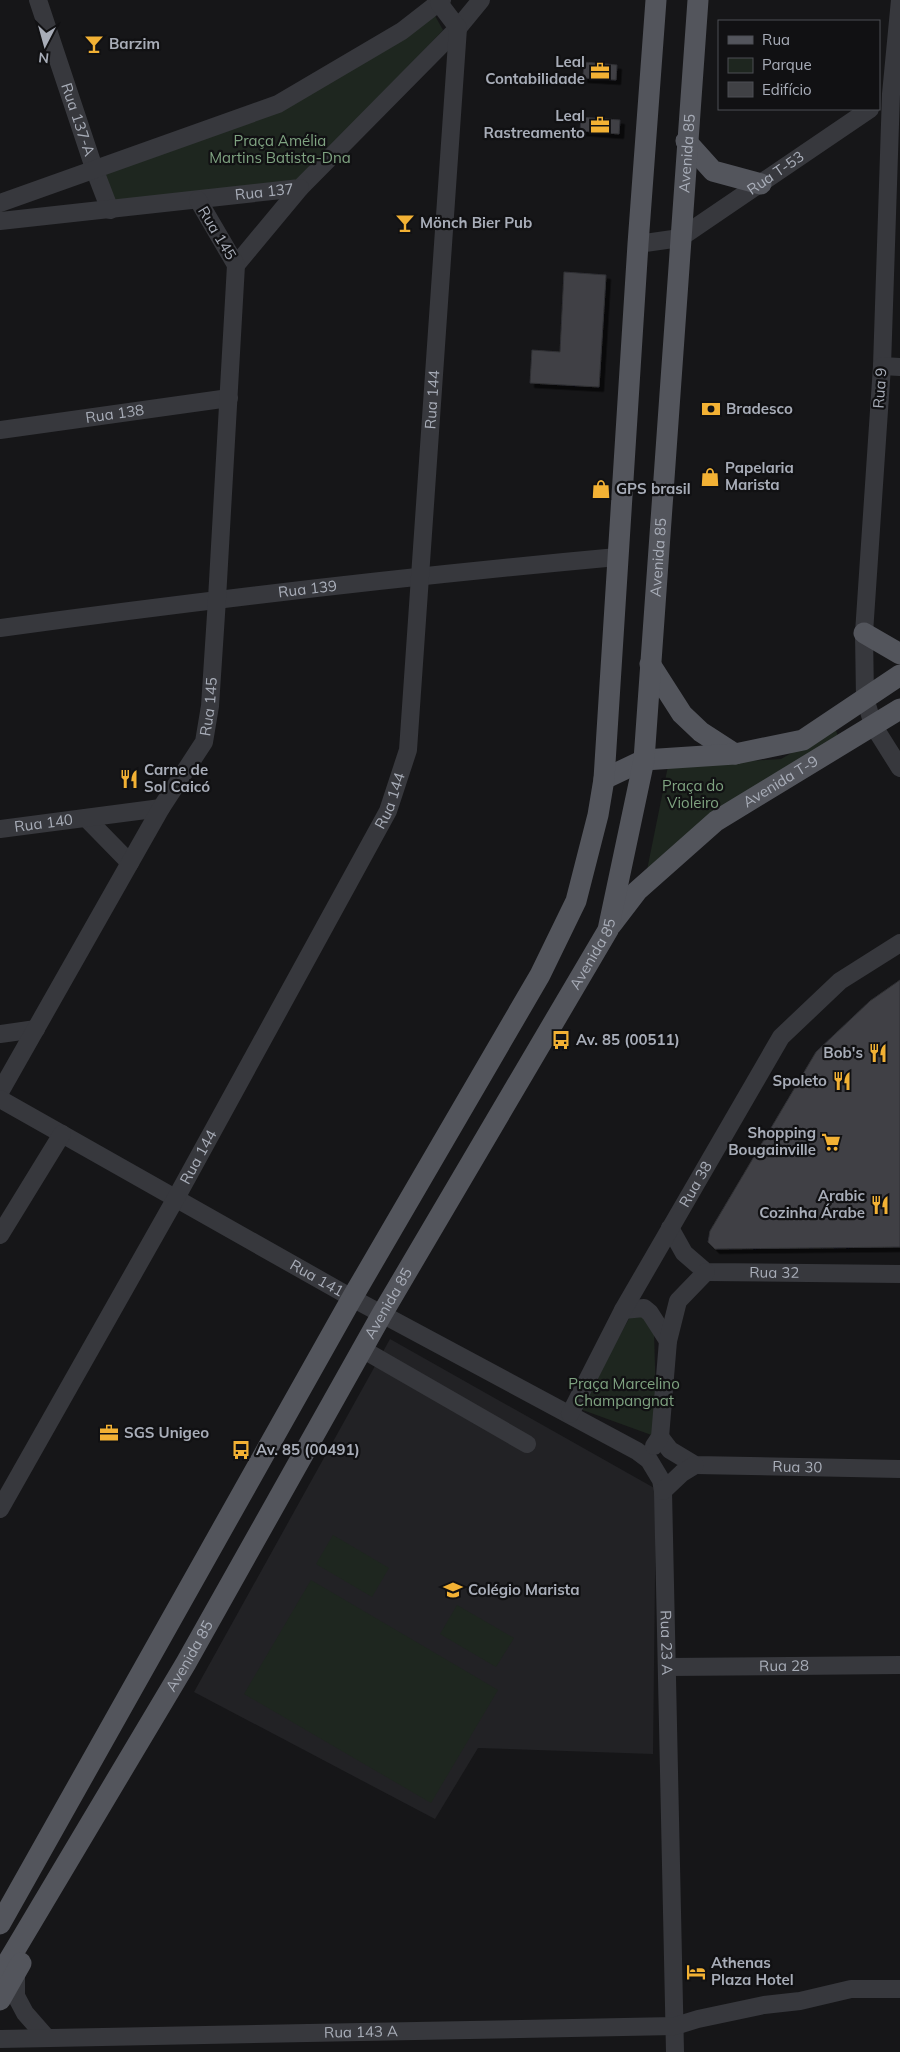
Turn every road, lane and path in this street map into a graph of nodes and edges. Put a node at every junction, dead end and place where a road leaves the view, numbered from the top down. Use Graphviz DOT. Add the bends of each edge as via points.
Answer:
graph roads {
  1 [pos="38,0"];
  2 [pos="482,0"];
  3 [pos="656,0"];
  4 [pos="698,0"];
  5 [pos="440,1"];
  6 [pos="900,10"];
  7 [pos="458,28"];
  8 [pos="890,96"];
  9 [pos="869,110"];
  10 [pos="686,141"];
  11 [pos="95,171"];
  12 [pos="761,184"];
  13 [pos="300,188"];
  14 [pos="198,200"];
  15 [pos="0,203"];
  16 [pos="110,210"];
  17 [pos="0,221"];
  18 [pos="680,238"];
  19 [pos="638,244"];
  20 [pos="236,265"];
  21 [pos="882,366"];
  22 [pos="900,367"];
  23 [pos="229,398"];
  24 [pos="0,430"];
  25 [pos="617,557"];
  26 [pos="421,575"];
  27 [pos="217,599"];
  28 [pos="0,628"];
  29 [pos="864,633"];
  30 [pos="900,654"];
  31 [pos="650,664"];
  32 [pos="900,675"];
  33 [pos="865,698"];
  34 [pos="900,709"];
  35 [pos="874,725"];
  36 [pos="735,754"];
  37 [pos="644,760"];
  38 [pos="900,768"];
  39 [pos="604,780"];
  40 [pos="161,808"];
  41 [pos="86,818"];
  42 [pos="0,829"];
  43 [pos="130,863"];
  44 [pos="608,930"];
  45 [pos="900,943"];
  46 [pos="36,1029"];
  47 [pos="0,1034"];
  48 [pos="0,1092"];
  49 [pos="0,1099"];
  50 [pos="62,1134"];
  51 [pos="176,1198"];
  52 [pos="670,1228"];
  53 [pos="0,1235"];
  54 [pos="706,1272"];
  55 [pos="900,1274"];
  56 [pos="352,1298"];
  57 [pos="623,1310"];
  58 [pos="382,1314"];
  59 [pos="668,1341"];
  60 [pos="362,1349"];
  61 [pos="570,1414"];
  62 [pos="660,1437"];
  63 [pos="526,1444"];
  64 [pos="637,1451"];
  65 [pos="695,1466"];
  66 [pos="900,1469"];
  67 [pos="663,1491"];
  68 [pos="0,1509"];
  69 [pos="900,1665"];
  70 [pos="668,1668"];
  71 [pos="88,1766"];
  72 [pos="0,1901"];
  73 [pos="0,1924"];
  74 [pos="8,1973"];
  75 [pos="900,1989"];
  76 [pos="0,2000"];
  77 [pos="675,2026"];
  78 [pos="46,2037"];
  79 [pos="0,2039"];
  80 [pos="675,2052"];
  1 -- 11 [label="street, Rua 137-A"];
  2 -- 7 [label="street, Rua 137"];
  3 -- 19 [label="main road"];
  4 -- 10 [label="main road, Avenida 85"];
  5 -- 7 [label="street"];
  5 -- 11 [label="street" via="402,31 278,104"];
  6 -- 8 [label="street, Rua 9"];
  7 -- 13 [label="street, Rua 137"];
  7 -- 26 [label="street, Rua 144"];
  8 -- 21 [label="street, Rua 9"];
  9 -- 12 [label="street, Rua T-53"];
  10 -- 12 [label="main road" via="713,171"];
  10 -- 18 [label="main road, Avenida 85"];
  11 -- 15 [label="street"];
  11 -- 16 [label="street, Rua 137-A"];
  12 -- 18 [label="street, Rua T-53"];
  13 -- 14 [label="street, Rua 137"];
  13 -- 20 [label="street, Rua 145"];
  14 -- 16 [label="street, Rua 137"];
  14 -- 20 [label="street, Rua 145"];
  16 -- 17 [label="street, Rua 137"];
  18 -- 19 [label="street"];
  18 -- 31 [label="main road, Avenida 85"];
  19 -- 25 [label="main road"];
  20 -- 23 [label="street, Rua 145"];
  21 -- 22 [label="street"];
  21 -- 29 [label="street, Rua 9"];
  23 -- 24 [label="street, Rua 138"];
  23 -- 27 [label="street, Rua 145"];
  25 -- 26 [label="street, Rua 139"];
  25 -- 39 [label="main road"];
  26 -- 27 [label="street, Rua 139"];
  26 -- 51 [label="street, Rua 144" via="408,750 388,811"];
  27 -- 28 [label="street, Rua 139"];
  27 -- 40 [label="street, Rua 145" via="210,706 204,742"];
  29 -- 30 [label="main road"];
  29 -- 33 [label="street, Rua 9"];
  31 -- 36 [label="main road" via="682,714 701,732"];
  31 -- 37 [label="main road, Avenida 85"];
  32 -- 33 [label="main road, Avenida T-9"];
  33 -- 35 [label="street, Rua 9"];
  33 -- 36 [label="main road, Avenida T-9" via="803,740"];
  34 -- 35 [label="main road, Avenida T-9"];
  35 -- 38 [label="street, Rua 9"];
  35 -- 44 [label="main road, Avenida T-9" via="716,821 638,891"];
  36 -- 37 [label="main road, Avenida T-9"];
  37 -- 39 [label="main road, Avenida T-9"];
  37 -- 44 [label="main road, Avenida 85"];
  39 -- 56 [label="main road" via="576,900 540,975"];
  40 -- 41 [label="street, Rua 140"];
  40 -- 43 [label="street, Rua 145"];
  41 -- 42 [label="street, Rua 140"];
  41 -- 43 [label="street, Rua 140"];
  43 -- 46 [label="street, Rua 145"];
  44 -- 58 [label="main road, Avenida 85"];
  45 -- 52 [label="street, Rua 38" via="840,981 781,1037"];
  46 -- 47 [label="street"];
  46 -- 48 [label="street, Rua 145"];
  49 -- 50 [label="street, Rua 141"];
  50 -- 51 [label="street, Rua 141"];
  50 -- 53 [label="street"];
  51 -- 56 [label="street, Rua 141"];
  51 -- 68 [label="street, Rua 144"];
  52 -- 54 [label="street" via="684,1253"];
  52 -- 57 [label="street, Rua 38"];
  54 -- 55 [label="street, Rua 32"];
  54 -- 59 [label="street" via="678,1301"];
  56 -- 58 [label="street, Rua 141"];
  56 -- 71 [label="main road"];
  57 -- 59 [label="street" via="644,1308"];
  57 -- 61 [label="street, Rua 38"];
  58 -- 60 [label="main road, Avenida 85"];
  58 -- 61 [label="street, Rua 141"];
  59 -- 62 [label="street"];
  60 -- 63 [label="street"];
  60 -- 74 [label="main road, Avenida 85" via="186,1663 112,1787 104,1819"];
  61 -- 64 [label="street, Rua 141"];
  62 -- 64 [label="street" via="652,1448"];
  62 -- 65 [label="street" via="670,1450"];
  64 -- 67 [label="street, Rua 23 A" via="649,1460 661,1480"];
  65 -- 66 [label="street, Rua 30"];
  65 -- 67 [label="street" via="682,1472"];
  67 -- 70 [label="street, Rua 23 A"];
  69 -- 70 [label="street, Rua 28"];
  70 -- 77 [label="street, Rua 23 A"];
  71 -- 72 [label="main road" via="56,1802"];
  71 -- 73 [label="main road"];
  74 -- 76 [label="main road, Avenida 85"];
  74 -- 78 [label="street" via="25,2012"];
  75 -- 77 [label="street, Rua 143 A" via="851,1989"];
  77 -- 78 [label="street, Rua 143 A"];
  77 -- 80 [label="street, Rua 23 A"];
  78 -- 79 [label="street, Rua 143 A"];
}
